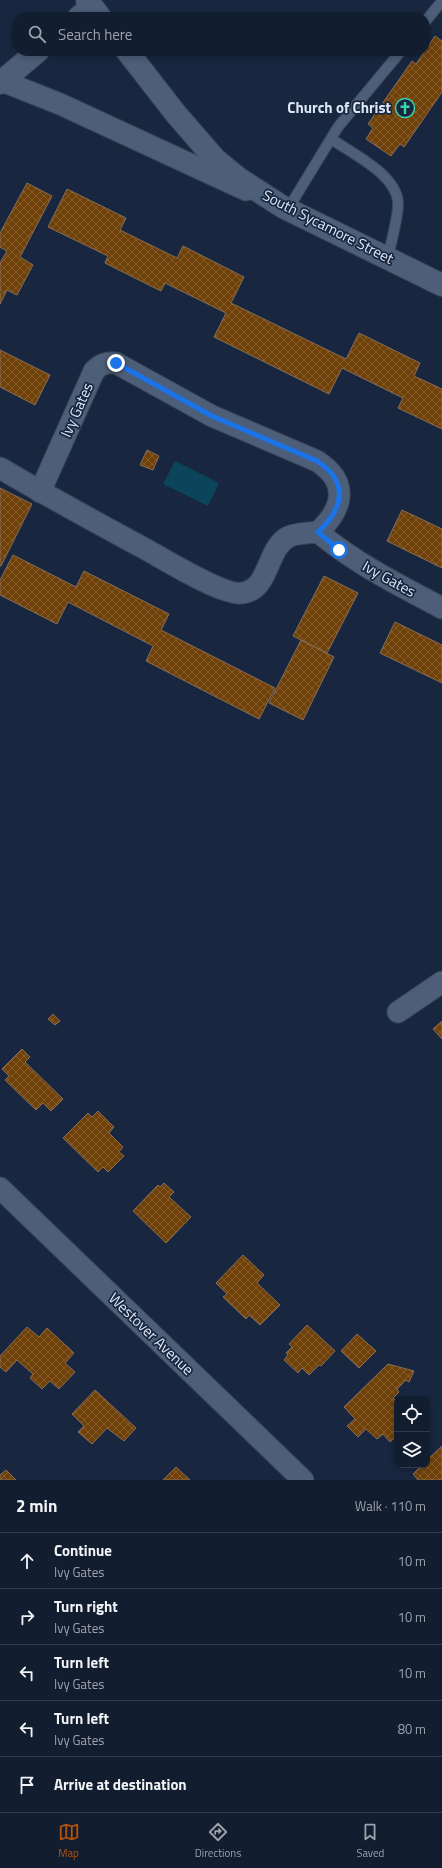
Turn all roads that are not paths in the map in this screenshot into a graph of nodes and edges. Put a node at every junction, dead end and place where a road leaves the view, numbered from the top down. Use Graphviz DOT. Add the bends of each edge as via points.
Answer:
graph roads {
  1 [pos="442,1"];
  2 [pos="430,16"];
  3 [pos="32,56"];
  4 [pos="130,56"];
  5 [pos="397,56"];
  6 [pos="1,82"];
  7 [pos="331,138"];
  8 [pos="286,208"];
  9 [pos="388,258"];
  10 [pos="442,285"];
  11 [pos="0,468"];
  12 [pos="40,492"];
  13 [pos="318,532"];
  14 [pos="442,608"];
  15 [pos="442,982"];
  16 [pos="398,1012"];
  17 [pos="0,1188"];
  18 [pos="304,1480"];
  1 -- 2 [label="lane"];
  3 -- 6 [label="main road"];
  4 -- 8 [label="main road, South Sycamore Street" via="215,159 238,178"];
  5 -- 7 [label="lane"];
  6 -- 8 [label="street" via="60,104"];
  7 -- 8 [label="lane"];
  7 -- 9 [label="lane" via="383,175 393,187 398,203"];
  8 -- 9 [label="main road, South Sycamore Street"];
  9 -- 10 [label="main road, South Sycamore Street"];
  11 -- 12 [label="street"];
  12 -- 13 [label="street" via="230,592 246,592 259,584 277,546 289,536"];
  12 -- 13 [label="street, Ivy Gates" via="94,371 101,364 116,363 212,416 317,461 329,469 336,480 339,494 337,508 330,521"];
  13 -- 14 [label="street, Ivy Gates" via="339,550 368,568"];
  15 -- 16 [label="street"];
  17 -- 18 [label="street, Westover Avenue"];
}
